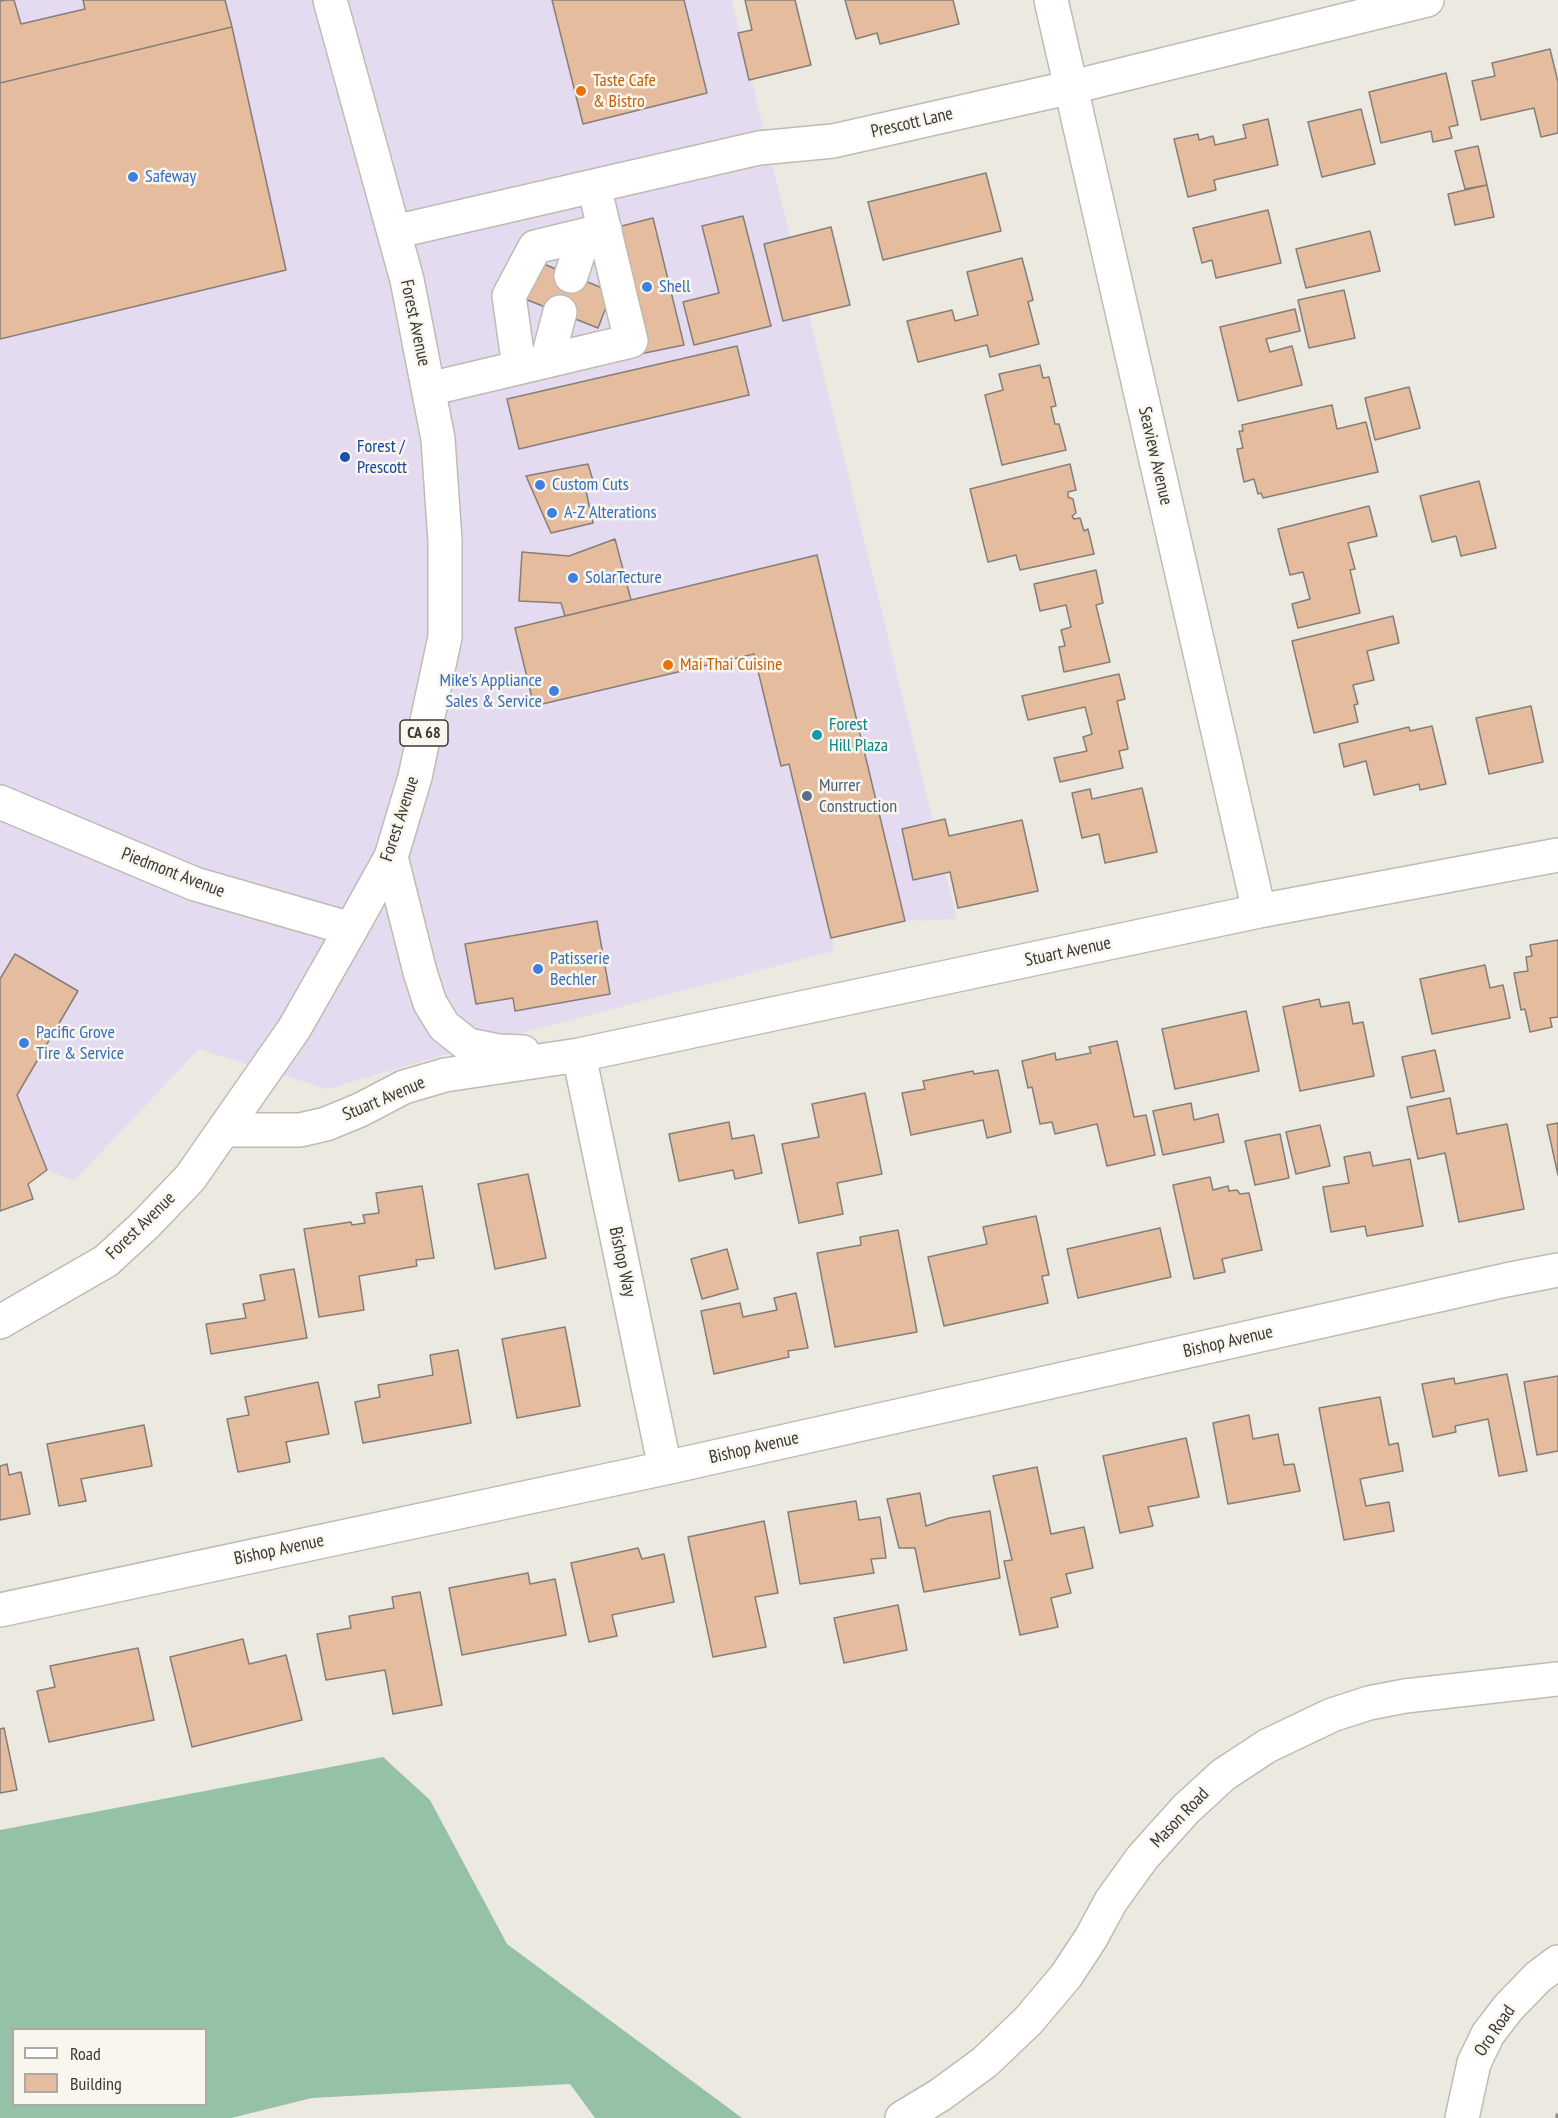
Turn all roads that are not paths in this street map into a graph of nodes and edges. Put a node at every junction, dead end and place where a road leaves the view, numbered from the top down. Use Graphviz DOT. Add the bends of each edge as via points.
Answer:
graph roads {
  1 [pos="330,0"];
  2 [pos="1051,0"];
  3 [pos="1426,0"];
  4 [pos="1072,87"];
  5 [pos="594,186"];
  6 [pos="394,232"];
  7 [pos="594,233"];
  8 [pos="571,276"];
  9 [pos="560,312"];
  10 [pos="533,364"];
  11 [pos="429,389"];
  12 [pos="0,802"];
  13 [pos="1558,855"];
  14 [pos="391,857"];
  15 [pos="1259,911"];
  16 [pos="351,929"];
  17 [pos="579,1055"];
  18 [pos="225,1130"];
  19 [pos="1558,1270"];
  20 [pos="0,1322"];
  21 [pos="665,1468"];
  22 [pos="0,1610"];
  23 [pos="1558,1679"];
  24 [pos="1558,1962"];
  25 [pos="902,2118"];
  26 [pos="1462,2118"];
  1 -- 6 [label="street, Forest Avenue / CA 68"];
  2 -- 4 [label="street, Seaview Avenue"];
  3 -- 4 [label="street, Prescott Lane"];
  4 -- 5 [label="street, Prescott Lane" via="833,141 759,148"];
  4 -- 15 [label="street, Seaview Avenue"];
  5 -- 6 [label="street, Prescott Lane"];
  5 -- 7 [label="street"];
  6 -- 11 [label="street, Forest Avenue / CA 68"];
  7 -- 8 [label="street"];
  7 -- 10 [label="street" via="535,247 509,296"];
  7 -- 10 [label="street" via="632,341"];
  9 -- 10 [label="street"];
  10 -- 11 [label="street"];
  11 -- 14 [label="street, Forest Avenue / CA 68" via="438,439 445,541 445,637 415,777"];
  12 -- 16 [label="street, Piedmont Avenue" via="195,885"];
  13 -- 15 [label="street, Stuart Avenue"];
  14 -- 16 [label="street, Forest Avenue / CA 68"];
  14 -- 17 [label="street, Stuart Avenue" via="420,972 430,1003 444,1026 468,1044 498,1051"];
  15 -- 17 [label="street, Stuart Avenue"];
  16 -- 18 [label="street, Forest Avenue / CA 68" via="294,1029"];
  17 -- 18 [label="street, Stuart Avenue" via="445,1075 404,1087 326,1124 300,1130"];
  17 -- 21 [label="street, Bishop Way"];
  18 -- 20 [label="street, Forest Avenue / CA 68" via="190,1178 106,1261"];
  19 -- 21 [label="street, Bishop Avenue"];
  21 -- 22 [label="street, Bishop Avenue"];
  23 -- 25 [label="street, Mason Road" via="1369,1703 1332,1715 1267,1746 1186,1809 1142,1858 1065,1976 1028,2021 985,2062"];
  24 -- 26 [label="street, Oro Road" via="1508,2007 1488,2034 1474,2063"];
}
